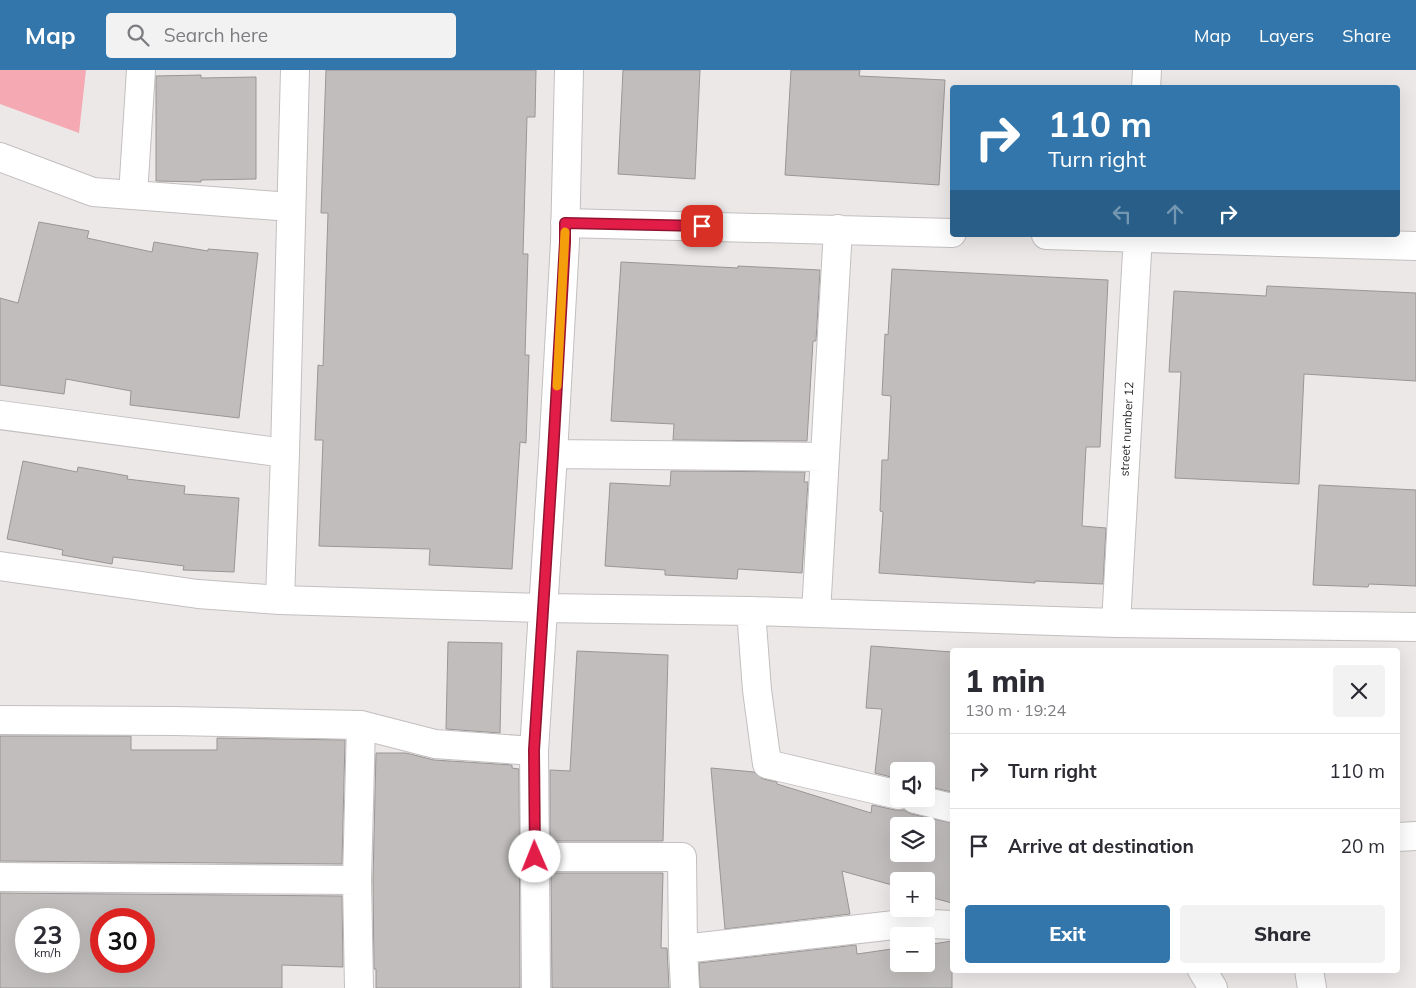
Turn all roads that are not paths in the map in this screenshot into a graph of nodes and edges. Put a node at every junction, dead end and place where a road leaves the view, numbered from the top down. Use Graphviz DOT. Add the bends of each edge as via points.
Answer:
graph roads {
  1 [pos="141,70"];
  2 [pos="295,70"];
  3 [pos="570,70"];
  4 [pos="1147,70"];
  5 [pos="1146,85"];
  6 [pos="0,157"];
  7 [pos="133,195"];
  8 [pos="291,207"];
  9 [pos="565,223"];
  10 [pos="838,230"];
  11 [pos="950,232"];
  12 [pos="1137,237"];
  13 [pos="1165,237"];
  14 [pos="1416,246"];
  15 [pos="0,415"];
  16 [pos="285,453"];
  17 [pos="553,454"];
  18 [pos="825,456"];
  19 [pos="0,566"];
  20 [pos="280,600"];
  21 [pos="543,608"];
  22 [pos="751,611"];
  23 [pos="816,613"];
  24 [pos="1116,623"];
  25 [pos="1416,627"];
  26 [pos="0,720"];
  27 [pos="361,725"];
  28 [pos="534,750"];
  29 [pos="890,793"];
  30 [pos="935,804"];
  31 [pos="950,808"];
  32 [pos="1416,836"];
  33 [pos="1400,837"];
  34 [pos="535,857"];
  35 [pos="0,878"];
  36 [pos="357,880"];
  37 [pos="950,925"];
  38 [pos="682,949"];
  39 [pos="1204,973"];
  40 [pos="1310,973"];
  41 [pos="359,988"];
  42 [pos="536,988"];
  43 [pos="686,988"];
  44 [pos="1213,988"];
  45 [pos="1312,988"];
  1 -- 7 [label="street"];
  2 -- 8 [label="street"];
  3 -- 9 [label="street"];
  4 -- 5 [label="street"];
  6 -- 7 [label="street" via="93,192"];
  7 -- 8 [label="street"];
  8 -- 16 [label="street"];
  9 -- 10 [label="street"];
  9 -- 17 [label="street"];
  10 -- 11 [label="street"];
  10 -- 18 [label="street"];
  12 -- 24 [label="street, street number 12"];
  13 -- 14 [label="street"];
  15 -- 16 [label="street"];
  16 -- 20 [label="street"];
  17 -- 18 [label="street"];
  17 -- 21 [label="street"];
  18 -- 23 [label="street"];
  19 -- 20 [label="street" via="198,594"];
  20 -- 21 [label="street"];
  21 -- 22 [label="street"];
  21 -- 28 [label="street"];
  22 -- 23 [label="street"];
  22 -- 29 [label="street" via="767,764"];
  23 -- 24 [label="street"];
  24 -- 25 [label="street"];
  26 -- 27 [label="street"];
  27 -- 28 [label="street" via="434,744"];
  27 -- 36 [label="street"];
  28 -- 34 [label="street"];
  30 -- 31 [label="street"];
  32 -- 33 [label="street"];
  34 -- 38 [label="street" via="682,856"];
  34 -- 42 [label="street"];
  35 -- 36 [label="street"];
  36 -- 41 [label="street"];
  37 -- 38 [label="street" via="912,923"];
  38 -- 43 [label="street"];
  39 -- 44 [label="street"];
  40 -- 45 [label="street"];
}
